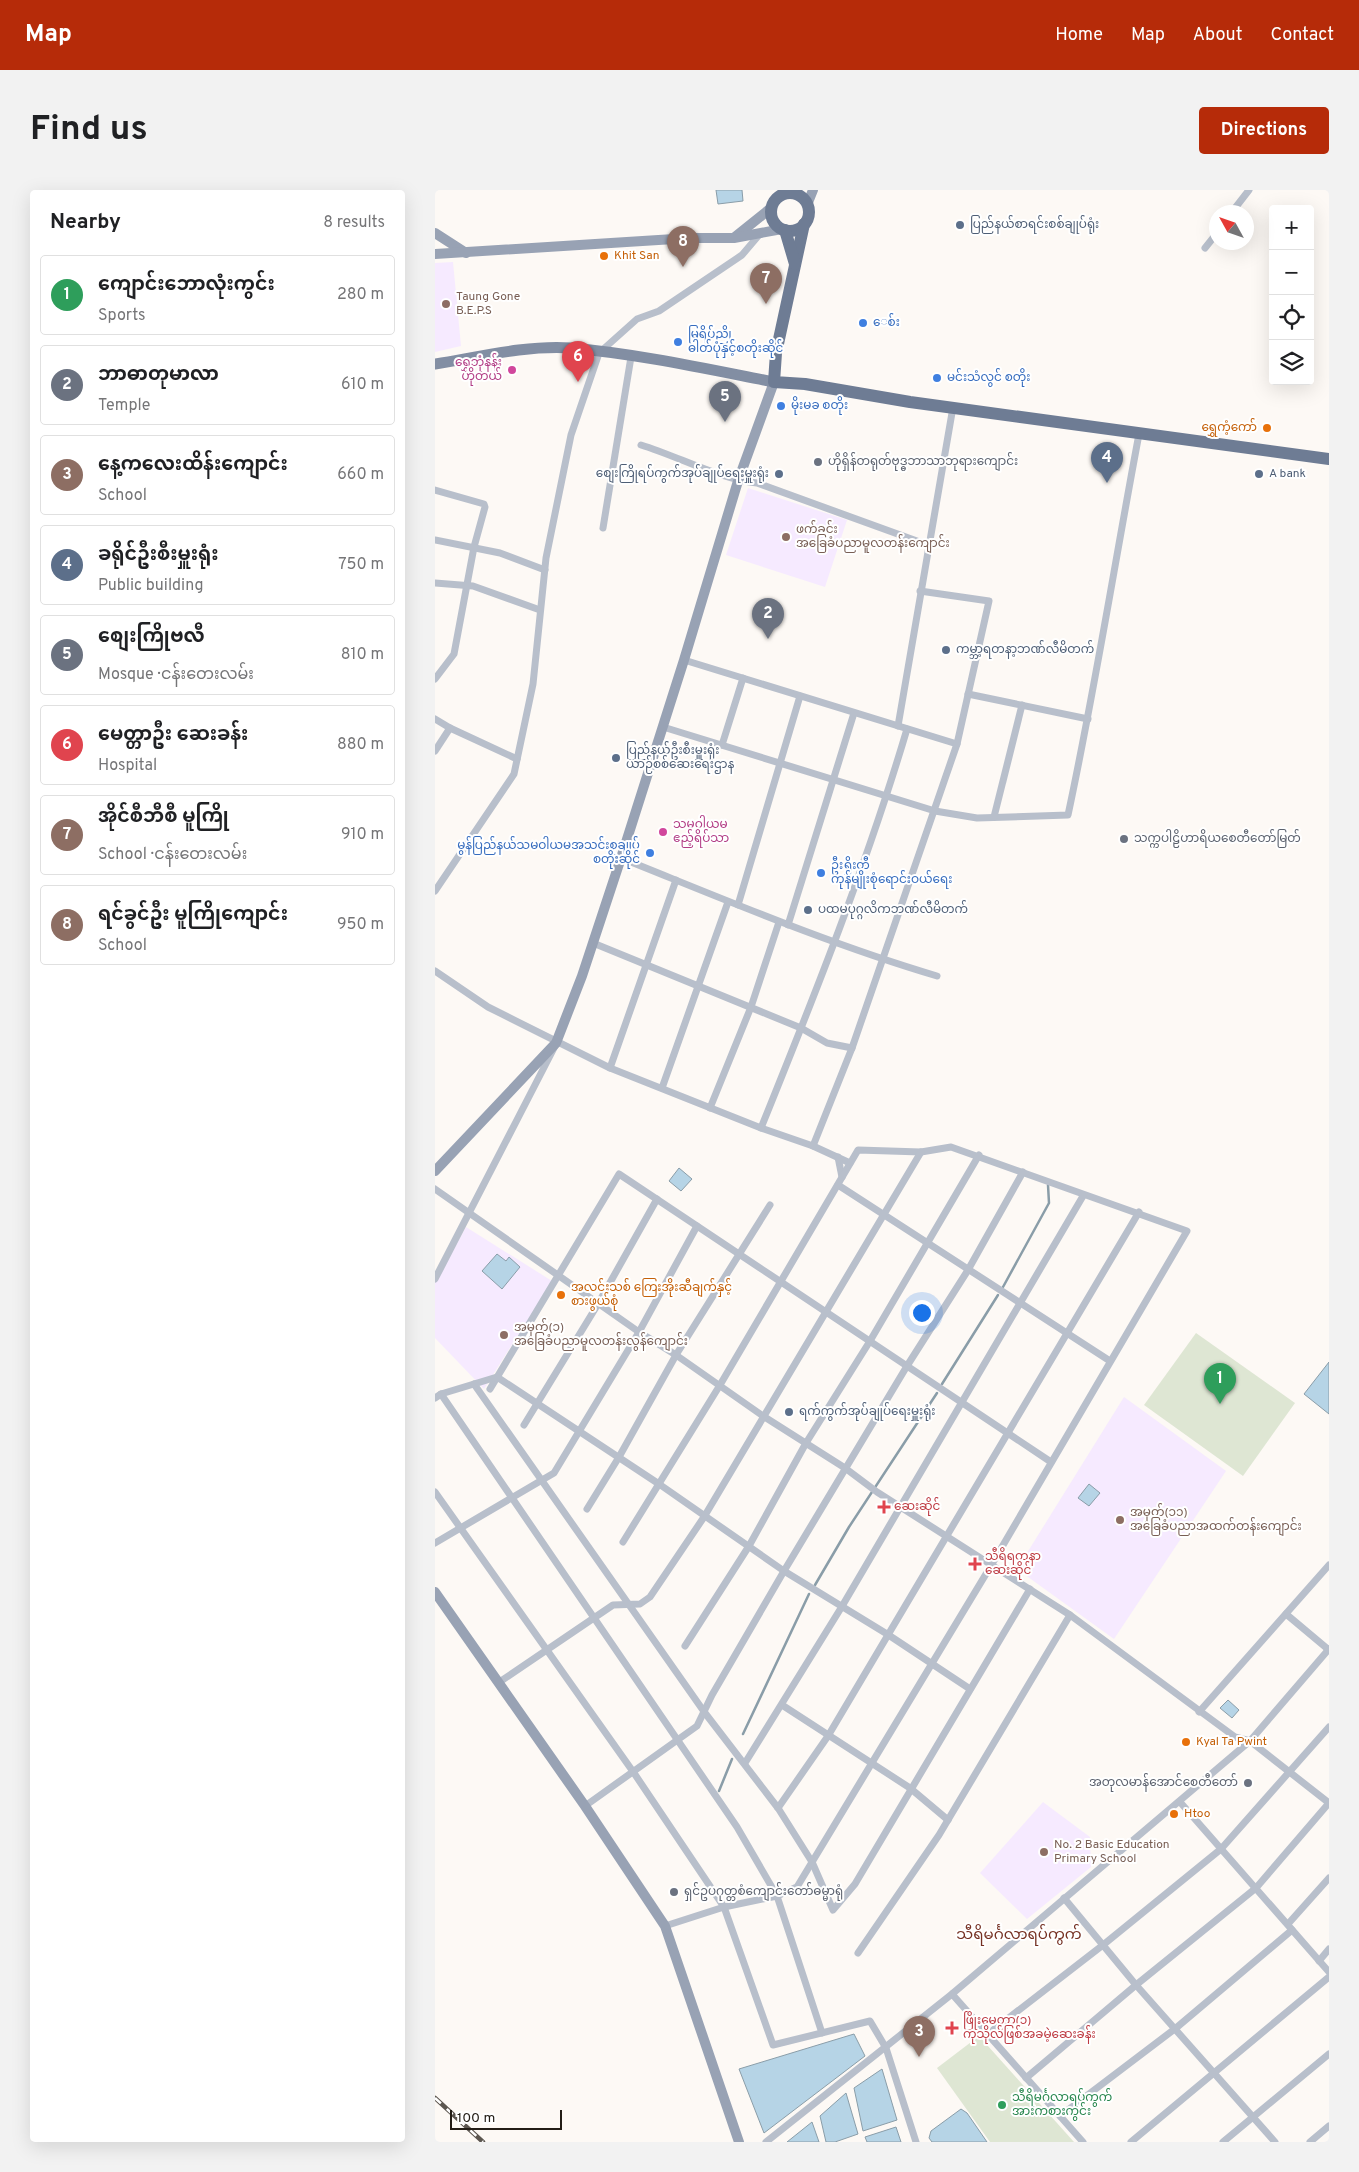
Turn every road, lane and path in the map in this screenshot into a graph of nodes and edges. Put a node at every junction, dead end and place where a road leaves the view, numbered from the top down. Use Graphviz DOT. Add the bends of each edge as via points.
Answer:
graph roads {
  1 [pos="813,190"];
  2 [pos="1249,190"];
  3 [pos="791,192"];
  4 [pos="772,199"];
  5 [pos="807,205"];
  6 [pos="1237,205"];
  7 [pos="804,224"];
  8 [pos="783,230"];
  9 [pos="435,233"];
  10 [pos="759,235"];
  11 [pos="734,238"];
  12 [pos="1209,243"];
  13 [pos="1205,248"];
  14 [pos="466,253"];
  15 [pos="435,254"];
  16 [pos="795,266"];
  17 [pos="599,353"];
  18 [pos="631,357"];
  19 [pos="435,364"];
  20 [pos="774,382"];
  21 [pos="953,407"];
  22 [pos="1139,434"];
  23 [pos="641,446"];
  24 [pos="1329,459"];
  25 [pos="737,481"];
  26 [pos="435,490"];
  27 [pos="603,528"];
  28 [pos="435,540"];
  29 [pos="928,544"];
  30 [pos="474,547"];
  31 [pos="545,570"];
  32 [pos="435,583"];
  33 [pos="467,586"];
  34 [pos="920,591"];
  35 [pos="540,610"];
  36 [pos="684,660"];
  37 [pos="743,678"];
  38 [pos="435,679"];
  39 [pos="968,694"];
  40 [pos="801,696"];
  41 [pos="1023,705"];
  42 [pos="854,713"];
  43 [pos="435,719"];
  44 [pos="1088,719"];
  45 [pos="898,726"];
  46 [pos="663,727"];
  47 [pos="450,728"];
  48 [pos="907,729"];
  49 [pos="957,744"];
  50 [pos="722,745"];
  51 [pos="435,751"];
  52 [pos="517,758"];
  53 [pos="781,763"];
  54 [pos="833,780"];
  55 [pos="887,796"];
  56 [pos="935,811"];
  57 [pos="994,817"];
  58 [pos="621,858"];
  59 [pos="676,880"];
  60 [pos="435,890"];
  61 [pos="728,902"];
  62 [pos="738,905"];
  63 [pos="779,922"];
  64 [pos="788,925"];
  65 [pos="833,942"];
  66 [pos="593,943"];
  67 [pos="884,960"];
  68 [pos="645,965"];
  69 [pos="435,971"];
  70 [pos="937,976"];
  71 [pos="698,986"];
  72 [pos="751,1008"];
  73 [pos="801,1028"];
  74 [pos="556,1043"];
  75 [pos="853,1048"];
  76 [pos="610,1068"];
  77 [pos="662,1088"];
  78 [pos="710,1108"];
  79 [pos="761,1128"];
  80 [pos="813,1146"];
  81 [pos="921,1152"];
  82 [pos="979,1155"];
  83 [pos="838,1157"];
  84 [pos="850,1163"];
  85 [pos="435,1170"];
  86 [pos="1023,1172"];
  87 [pos="842,1177"];
  88 [pos="838,1185"];
  89 [pos="435,1189"];
  90 [pos="1083,1196"];
  91 [pos="657,1199"];
  92 [pos="770,1205"];
  93 [pos="1139,1212"];
  94 [pos="469,1214"];
  95 [pos="882,1215"];
  96 [pos="697,1226"];
  97 [pos="927,1245"];
  98 [pos="739,1254"];
  99 [pos="968,1270"];
  100 [pos="559,1276"];
  101 [pos="435,1278"];
  102 [pos="779,1282"];
  103 [pos="1020,1303"];
  104 [pos="598,1304"];
  105 [pos="824,1312"];
  106 [pos="639,1332"];
  107 [pos="1067,1333"];
  108 [pos="870,1341"];
  109 [pos="677,1355"];
  110 [pos="1110,1361"];
  111 [pos="907,1366"];
  112 [pos="497,1377"];
  113 [pos="473,1384"];
  114 [pos="720,1385"];
  115 [pos="490,1389"];
  116 [pos="438,1396"];
  117 [pos="962,1402"];
  118 [pos="537,1403"];
  119 [pos="763,1416"];
  120 [pos="524,1425"];
  121 [pos="579,1431"];
  122 [pos="1008,1433"];
  123 [pos="806,1443"];
  124 [pos="619,1457"];
  125 [pos="1051,1462"];
  126 [pos="845,1468"];
  127 [pos="541,1480"];
  128 [pos="659,1484"];
  129 [pos="435,1492"];
  130 [pos="511,1496"];
  131 [pos="900,1506"];
  132 [pos="587,1509"];
  133 [pos="704,1517"];
  134 [pos="460,1527"];
  135 [pos="947,1535"];
  136 [pos="623,1542"];
  137 [pos="435,1543"];
  138 [pos="749,1546"];
  139 [pos="992,1564"];
  140 [pos="1329,1565"];
  141 [pos="783,1571"];
  142 [pos="1030,1588"];
  143 [pos="435,1592"];
  144 [pos="629,1603"];
  145 [pos="841,1608"];
  146 [pos="1286,1614"];
  147 [pos="1070,1615"];
  148 [pos="595,1619"];
  149 [pos="887,1634"];
  150 [pos="685,1646"];
  151 [pos="1329,1649"];
  152 [pos="547,1650"];
  153 [pos="931,1663"];
  154 [pos="498,1683"];
  155 [pos="970,1689"];
  156 [pos="782,1705"];
  157 [pos="1199,1712"];
  158 [pos="705,1713"];
  159 [pos="1329,1727"];
  160 [pos="828,1736"];
  161 [pos="676,1740"];
  162 [pos="1250,1741"];
  163 [pos="745,1763"];
  164 [pos="871,1764"];
  165 [pos="1292,1772"];
  166 [pos="634,1773"];
  167 [pos="910,1788"];
  168 [pos="1180,1802"];
  169 [pos="1329,1803"];
  170 [pos="585,1806"];
  171 [pos="778,1808"];
  172 [pos="948,1820"];
  173 [pos="1221,1849"];
  174 [pos="812,1862"];
  175 [pos="1329,1878"];
  176 [pos="1256,1888"];
  177 [pos="777,1896"];
  178 [pos="1064,1898"];
  179 [pos="724,1908"];
  180 [pos="665,1926"];
  181 [pos="1290,1927"];
  182 [pos="1103,1945"];
  183 [pos="1329,1949"];
  184 [pos="857,1954"];
  185 [pos="1319,1960"];
  186 [pos="1329,1972"];
  187 [pos="1329,1977"];
  188 [pos="1136,1985"];
  189 [pos="953,1994"];
  190 [pos="1176,2028"];
  191 [pos="822,2033"];
  192 [pos="988,2034"];
  193 [pos="886,2048"];
  194 [pos="1329,2054"];
  195 [pos="1215,2072"];
  196 [pos="1026,2078"];
  197 [pos="1060,2116"];
  198 [pos="1253,2117"];
  199 [pos="1329,2126"];
  200 [pos="739,2142"];
  201 [pos="766,2142"];
  202 [pos="916,2142"];
  203 [pos="1083,2142"];
  204 [pos="1131,2142"];
  205 [pos="1223,2142"];
  206 [pos="1275,2142"];
  207 [pos="1310,2142"];
  1 -- 5 [label="main road"];
  2 -- 6 [label="street"];
  3 -- 4 [label="highway"];
  3 -- 5 [label="highway" via="802,197"];
  4 -- 8 [label="highway" via="771,217"];
  4 -- 11 [label="main road"];
  5 -- 7 [label="highway"];
  7 -- 8 [label="highway" via="799,229"];
  7 -- 16 [label="highway"];
  8 -- 10 [label="main road"];
  8 -- 16 [label="highway"];
  9 -- 14 [label="main road"];
  10 -- 11 [label="main road"];
  10 -- 17 [label="street" via="742,255 659,311 637,319"];
  11 -- 14 [label="main road"];
  12 -- 13 [label="street"];
  14 -- 15 [label="main road"];
  16 -- 20 [label="highway" via="776,353"];
  17 -- 18 [label="main road"];
  17 -- 19 [label="main road" via="571,348 536,349"];
  17 -- 31 [label="street" via="571,435"];
  18 -- 20 [label="main road"];
  18 -- 27 [label="street"];
  20 -- 21 [label="highway"];
  20 -- 25 [label="main road"];
  21 -- 22 [label="highway"];
  21 -- 29 [label="street"];
  22 -- 24 [label="highway"];
  22 -- 44 [label="street"];
  23 -- 25 [label="street"];
  25 -- 29 [label="street" via="757,483"];
  25 -- 36 [label="main road"];
  26 -- 30 [label="street" via="485,505"];
  28 -- 30 [label="street"];
  29 -- 34 [label="street"];
  30 -- 31 [label="street" via="501,553"];
  30 -- 33 [label="street"];
  31 -- 35 [label="street"];
  32 -- 33 [label="street"];
  33 -- 35 [label="street"];
  33 -- 38 [label="street" via="454,654"];
  34 -- 39 [label="street" via="989,601"];
  34 -- 45 [label="street"];
  35 -- 52 [label="street" via="533,684"];
  36 -- 37 [label="street"];
  36 -- 46 [label="main road"];
  37 -- 40 [label="street"];
  37 -- 50 [label="street"];
  39 -- 41 [label="street"];
  39 -- 49 [label="street"];
  40 -- 42 [label="street"];
  40 -- 53 [label="street"];
  41 -- 44 [label="street"];
  41 -- 57 [label="street"];
  42 -- 45 [label="street"];
  42 -- 54 [label="street"];
  43 -- 47 [label="street"];
  44 -- 57 [label="street" via="1068,815"];
  45 -- 48 [label="street"];
  46 -- 50 [label="street"];
  46 -- 58 [label="main road"];
  47 -- 51 [label="street"];
  47 -- 52 [label="street"];
  48 -- 49 [label="street"];
  48 -- 55 [label="street"];
  49 -- 56 [label="street"];
  50 -- 53 [label="street"];
  52 -- 60 [label="street" via="514,774"];
  53 -- 54 [label="street"];
  53 -- 62 [label="street"];
  54 -- 55 [label="street"];
  54 -- 64 [label="street"];
  55 -- 56 [label="street"];
  55 -- 65 [label="street"];
  56 -- 57 [label="street" via="977,818"];
  56 -- 67 [label="street"];
  58 -- 59 [label="street"];
  58 -- 66 [label="main road"];
  59 -- 61 [label="street"];
  59 -- 68 [label="street"];
  61 -- 62 [label="street"];
  61 -- 71 [label="street"];
  62 -- 63 [label="street"];
  63 -- 64 [label="street"];
  63 -- 72 [label="street"];
  64 -- 65 [label="street"];
  65 -- 67 [label="street"];
  65 -- 73 [label="street"];
  66 -- 68 [label="street"];
  66 -- 74 [label="main road"];
  67 -- 70 [label="street"];
  67 -- 75 [label="street"];
  68 -- 71 [label="street"];
  68 -- 76 [label="street"];
  69 -- 74 [label="street" via="488,1007"];
  71 -- 72 [label="street"];
  71 -- 77 [label="street"];
  72 -- 73 [label="street"];
  72 -- 78 [label="street"];
  73 -- 75 [label="street" via="827,1043"];
  73 -- 79 [label="street"];
  74 -- 76 [label="street"];
  74 -- 85 [label="main road"];
  74 -- 94 [label="street"];
  75 -- 80 [label="street"];
  76 -- 77 [label="street"];
  77 -- 78 [label="street"];
  78 -- 79 [label="street"];
  79 -- 80 [label="street"];
  80 -- 83 [label="street"];
  81 -- 82 [label="street" via="951,1147"];
  81 -- 84 [label="street" via="857,1150"];
  81 -- 95 [label="street"];
  82 -- 86 [label="street"];
  82 -- 97 [label="street"];
  83 -- 84 [label="street"];
  83 -- 87 [label="street"];
  84 -- 87 [label="street"];
  86 -- 90 [label="street"];
  86 -- 99 [label="street"];
  87 -- 88 [label="street"];
  88 -- 95 [label="street"];
  88 -- 102 [label="street"];
  89 -- 94 [label="street"];
  90 -- 93 [label="street"];
  90 -- 103 [label="street"];
  91 -- 96 [label="street"];
  91 -- 100 [label="street" via="618,1174"];
  91 -- 104 [label="street"];
  92 -- 98 [label="street"];
  93 -- 107 [label="street"];
  93 -- 110 [label="street" via="1187,1231"];
  94 -- 100 [label="street"];
  94 -- 101 [label="street"];
  95 -- 97 [label="street"];
  95 -- 105 [label="street"];
  96 -- 98 [label="street"];
  96 -- 106 [label="street"];
  97 -- 99 [label="street"];
  97 -- 108 [label="street"];
  98 -- 102 [label="street"];
  98 -- 109 [label="street"];
  99 -- 103 [label="street"];
  99 -- 111 [label="street"];
  100 -- 104 [label="street"];
  100 -- 112 [label="street"];
  102 -- 105 [label="street"];
  102 -- 114 [label="street"];
  103 -- 107 [label="street"];
  103 -- 117 [label="street"];
  104 -- 106 [label="street"];
  104 -- 118 [label="street"];
  105 -- 108 [label="street"];
  105 -- 119 [label="street"];
  106 -- 109 [label="street"];
  106 -- 121 [label="street"];
  107 -- 110 [label="street"];
  107 -- 122 [label="street"];
  108 -- 111 [label="street"];
  108 -- 123 [label="street"];
  109 -- 114 [label="street"];
  109 -- 124 [label="street"];
  110 -- 125 [label="street"];
  111 -- 117 [label="street"];
  111 -- 126 [label="street"];
  112 -- 113 [label="street"];
  112 -- 115 [label="street"];
  112 -- 118 [label="street"];
  113 -- 116 [label="street"];
  113 -- 127 [label="street"];
  114 -- 119 [label="street"];
  114 -- 128 [label="street"];
  116 -- 130 [label="street"];
  117 -- 122 [label="street"];
  117 -- 131 [label="street"];
  118 -- 120 [label="street"];
  118 -- 121 [label="street"];
  119 -- 123 [label="street"];
  119 -- 133 [label="street"];
  121 -- 124 [label="street"];
  121 -- 127 [label="street" via="554,1473"];
  122 -- 125 [label="street"];
  122 -- 135 [label="street"];
  123 -- 126 [label="street"];
  123 -- 138 [label="street"];
  124 -- 128 [label="street"];
  124 -- 132 [label="street"];
  125 -- 139 [label="street"];
  126 -- 131 [label="street"];
  126 -- 141 [label="street"];
  127 -- 130 [label="street"];
  127 -- 144 [label="street"];
  128 -- 133 [label="street"];
  128 -- 136 [label="street"];
  129 -- 134 [label="street"];
  130 -- 134 [label="street"];
  130 -- 148 [label="street"];
  131 -- 135 [label="street"];
  131 -- 145 [label="street"];
  133 -- 138 [label="street"];
  133 -- 144 [label="street" via="650,1597 640,1604"];
  134 -- 137 [label="street"];
  134 -- 152 [label="street"];
  135 -- 139 [label="street"];
  135 -- 149 [label="street"];
  138 -- 141 [label="street"];
  138 -- 150 [label="street"];
  139 -- 142 [label="street"];
  139 -- 153 [label="street"];
  140 -- 146 [label="street"];
  141 -- 145 [label="street"];
  141 -- 158 [label="street" via="712,1695"];
  142 -- 147 [label="street"];
  142 -- 155 [label="street"];
  143 -- 154 [label="main road"];
  144 -- 148 [label="street" via="613,1605"];
  144 -- 158 [label="street"];
  145 -- 149 [label="street"];
  145 -- 156 [label="street"];
  146 -- 151 [label="street"];
  146 -- 157 [label="street"];
  147 -- 157 [label="street"];
  147 -- 172 [label="street"];
  148 -- 152 [label="street"];
  148 -- 161 [label="street"];
  149 -- 153 [label="street"];
  149 -- 160 [label="street"];
  151 -- 162 [label="street"];
  152 -- 154 [label="street"];
  152 -- 166 [label="street"];
  153 -- 155 [label="street"];
  153 -- 164 [label="street"];
  154 -- 170 [label="main road"];
  155 -- 167 [label="street"];
  156 -- 160 [label="street"];
  156 -- 163 [label="street"];
  157 -- 162 [label="street" via="1235,1737"];
  158 -- 161 [label="street" via="697,1726"];
  158 -- 163 [label="street"];
  159 -- 165 [label="street"];
  160 -- 164 [label="street"];
  160 -- 171 [label="street"];
  161 -- 166 [label="street"];
  161 -- 177 [label="street" via="737,1827"];
  162 -- 165 [label="street"];
  162 -- 168 [label="street"];
  163 -- 171 [label="street"];
  164 -- 167 [label="street"];
  164 -- 174 [label="street"];
  165 -- 169 [label="street"];
  165 -- 173 [label="street"];
  166 -- 170 [label="street"];
  166 -- 179 [label="street"];
  167 -- 172 [label="street"];
  167 -- 174 [label="street" via="855,1884 835,1909 831,1909"];
  168 -- 173 [label="street"];
  168 -- 178 [label="street"];
  169 -- 176 [label="street"];
  170 -- 180 [label="main road"];
  171 -- 174 [label="street"];
  172 -- 184 [label="street"];
  173 -- 176 [label="street"];
  173 -- 182 [label="street"];
  174 -- 177 [label="street" via="797,1887"];
  175 -- 181 [label="street"];
  176 -- 181 [label="street"];
  176 -- 188 [label="street"];
  177 -- 179 [label="street"];
  177 -- 191 [label="street"];
  178 -- 182 [label="street"];
  178 -- 189 [label="street"];
  179 -- 180 [label="street"];
  179 -- 191 [label="street" via="773,2045"];
  180 -- 200 [label="main road"];
  181 -- 185 [label="street"];
  181 -- 190 [label="street"];
  182 -- 188 [label="street"];
  182 -- 192 [label="street"];
  183 -- 185 [label="street"];
  185 -- 186 [label="street"];
  187 -- 195 [label="street"];
  188 -- 190 [label="street"];
  188 -- 196 [label="street"];
  189 -- 192 [label="street"];
  189 -- 193 [label="street"];
  190 -- 195 [label="street"];
  190 -- 197 [label="street"];
  191 -- 193 [label="street" via="870,2020"];
  192 -- 196 [label="street"];
  193 -- 201 [label="street"];
  193 -- 202 [label="street"];
  194 -- 198 [label="street"];
  195 -- 198 [label="street"];
  195 -- 204 [label="street"];
  196 -- 197 [label="street"];
  197 -- 203 [label="street"];
  198 -- 205 [label="street"];
  198 -- 206 [label="street"];
  199 -- 207 [label="street"];
}
